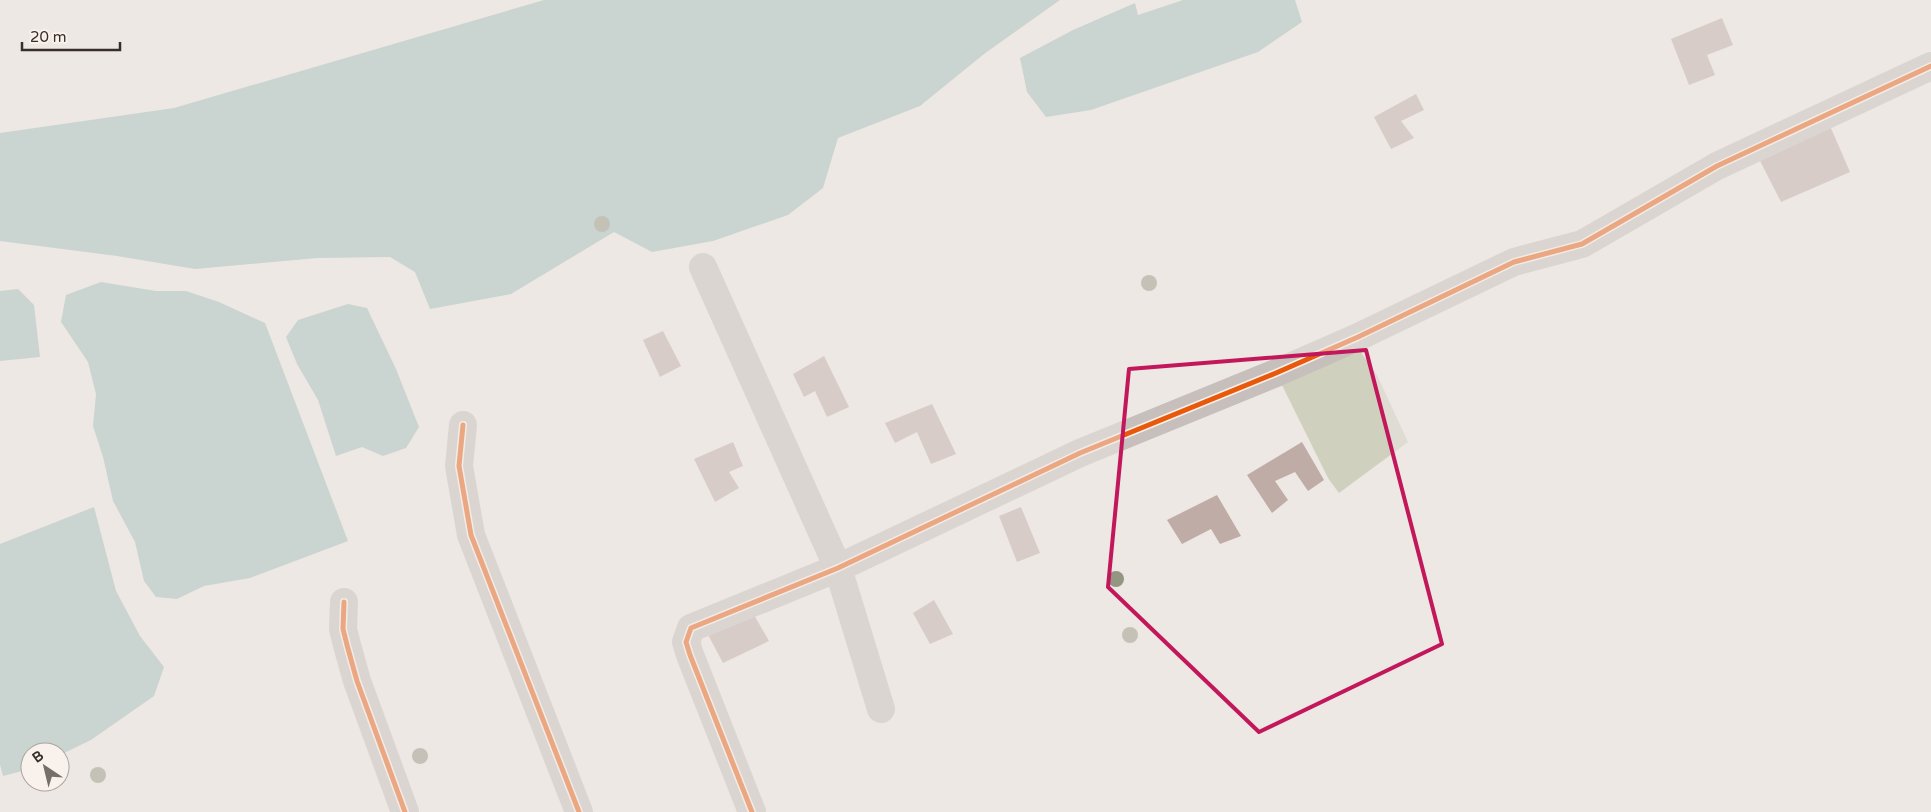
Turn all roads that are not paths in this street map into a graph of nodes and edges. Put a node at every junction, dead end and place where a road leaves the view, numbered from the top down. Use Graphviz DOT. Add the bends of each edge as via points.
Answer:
graph roads {
  1 [pos="1931,66"];
  2 [pos="703,267"];
  3 [pos="463,425"];
  4 [pos="838,568"];
  5 [pos="344,602"];
  6 [pos="881,709"];
  7 [pos="405,812"];
  8 [pos="579,812"];
  9 [pos="752,812"];
  1 -- 4 [label="street" via="1718,166 1582,244 1514,262 1284,370 1080,453"];
  2 -- 4 [label="street"];
  3 -- 8 [label="street" via="459,466 471,535"];
  4 -- 6 [label="street"];
  4 -- 9 [label="street" via="691,628 686,642"];
  5 -- 7 [label="street" via="346,645"];
}
